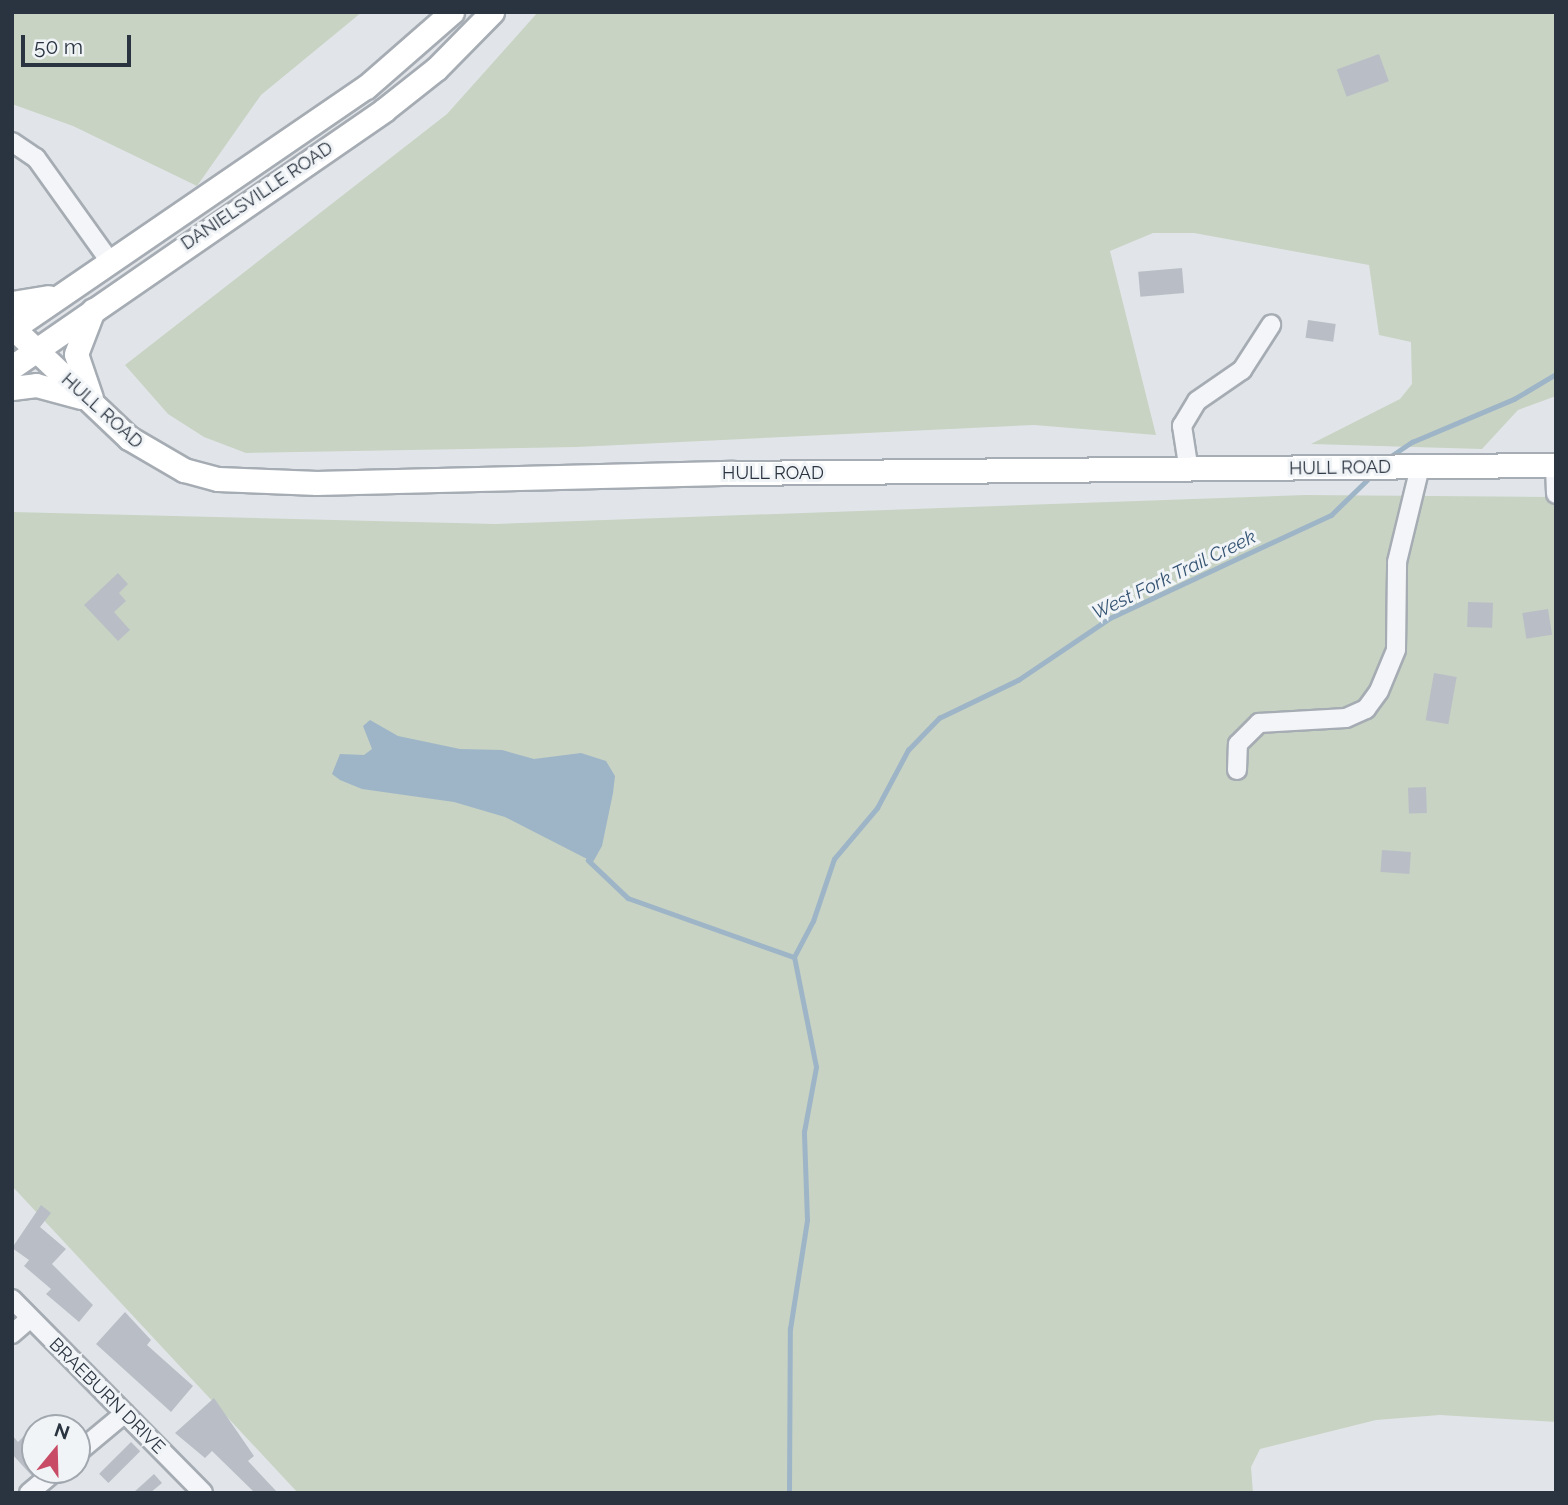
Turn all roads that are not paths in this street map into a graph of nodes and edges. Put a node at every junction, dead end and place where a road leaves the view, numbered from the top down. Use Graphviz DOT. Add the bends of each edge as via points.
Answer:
graph roads {
  1 [pos="452,12"];
  2 [pos="492,12"];
  3 [pos="12,142"];
  4 [pos="109,260"];
  5 [pos="59,295"];
  6 [pos="12,303"];
  7 [pos="96,305"];
  8 [pos="1271,325"];
  9 [pos="13,328"];
  10 [pos="36,351"];
  11 [pos="12,367"];
  12 [pos="12,388"];
  13 [pos="90,402"];
  14 [pos="1555,465"];
  15 [pos="1420,467"];
  16 [pos="1189,471"];
  17 [pos="1556,494"];
  18 [pos="1237,770"];
  19 [pos="12,1299"];
  20 [pos="29,1319"];
  21 [pos="12,1334"];
  22 [pos="125,1413"];
  23 [pos="91,1441"];
  24 [pos="203,1493"];
  1 -- 4 [label="main road, DANIELSVILLE ROAD" via="366,87"];
  2 -- 7 [label="main road, DANIELSVILLE ROAD" via="392,104"];
  3 -- 4 [label="street" via="36,158"];
  4 -- 5 [label="main road, DANIELSVILLE ROAD"];
  5 -- 6 [label="main road"];
  5 -- 9 [label="main road, DANIELSVILLE ROAD"];
  7 -- 10 [label="main road, DANIELSVILLE ROAD"];
  7 -- 13 [label="main road" via="81,332 76,354"];
  8 -- 16 [label="street" via="1242,370 1196,401 1182,426"];
  9 -- 10 [label="main road, HULL ROAD"];
  10 -- 11 [label="main road, DANIELSVILLE ROAD"];
  10 -- 13 [label="main road, HULL ROAD"];
  12 -- 13 [label="main road" via="36,385"];
  13 -- 16 [label="main road, HULL ROAD" via="156,457 218,479 317,483 732,473"];
  14 -- 15 [label="main road, HULL ROAD"];
  14 -- 17 [label="street"];
  15 -- 16 [label="main road, HULL ROAD"];
  15 -- 18 [label="street" via="1397,562 1396,650 1379,691 1366,709 1346,718 1259,723 1238,744"];
  19 -- 20 [label="street, BRAEBURN DRIVE"];
  20 -- 21 [label="street"];
  20 -- 22 [label="street, BRAEBURN DRIVE"];
  22 -- 23 [label="street"];
  22 -- 24 [label="street, BRAEBURN DRIVE"];
}
